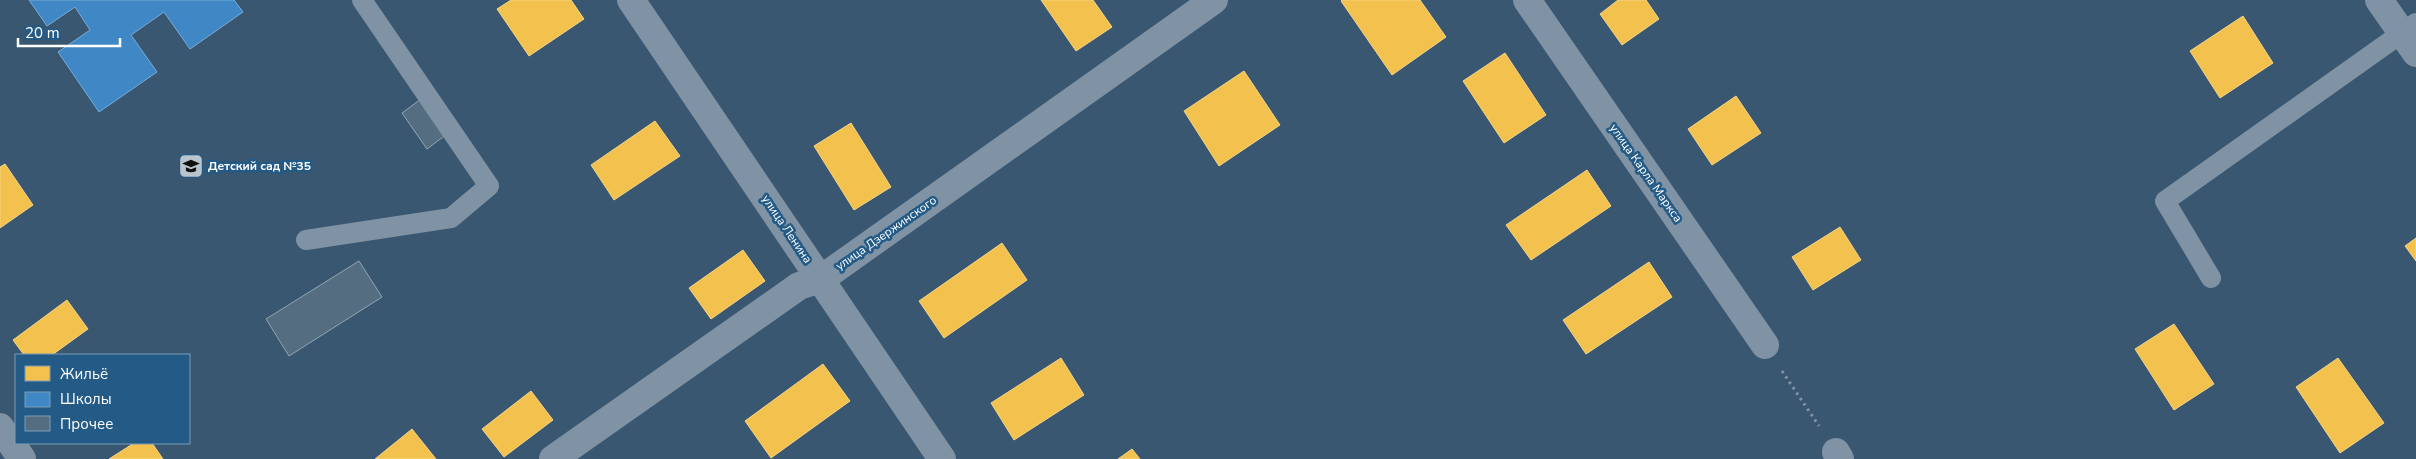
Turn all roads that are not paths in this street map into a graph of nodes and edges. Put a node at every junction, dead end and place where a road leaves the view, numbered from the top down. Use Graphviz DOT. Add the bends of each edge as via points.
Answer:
graph roads {
  1 [pos="362,0"];
  2 [pos="631,0"];
  3 [pos="1214,0"];
  4 [pos="1527,0"];
  5 [pos="2379,0"];
  6 [pos="2411,36"];
  7 [pos="306,240"];
  8 [pos="2211,278"];
  9 [pos="821,279"];
  10 [pos="1765,345"];
  11 [pos="0,427"];
  12 [pos="22,459"];
  13 [pos="553,459"];
  14 [pos="942,459"];
  1 -- 7 [label="lane" via="489,186 451,218"];
  2 -- 9 [label="street, улица Ленина"];
  3 -- 9 [label="street, улица Дзержинского"];
  4 -- 10 [label="street, улица Карла Маркса"];
  5 -- 6 [label="street"];
  6 -- 8 [label="lane" via="2165,200"];
  9 -- 13 [label="street, улица Дзержинского" via="799,286"];
  9 -- 14 [label="street, улица Ленина"];
  11 -- 12 [label="street"];
}
